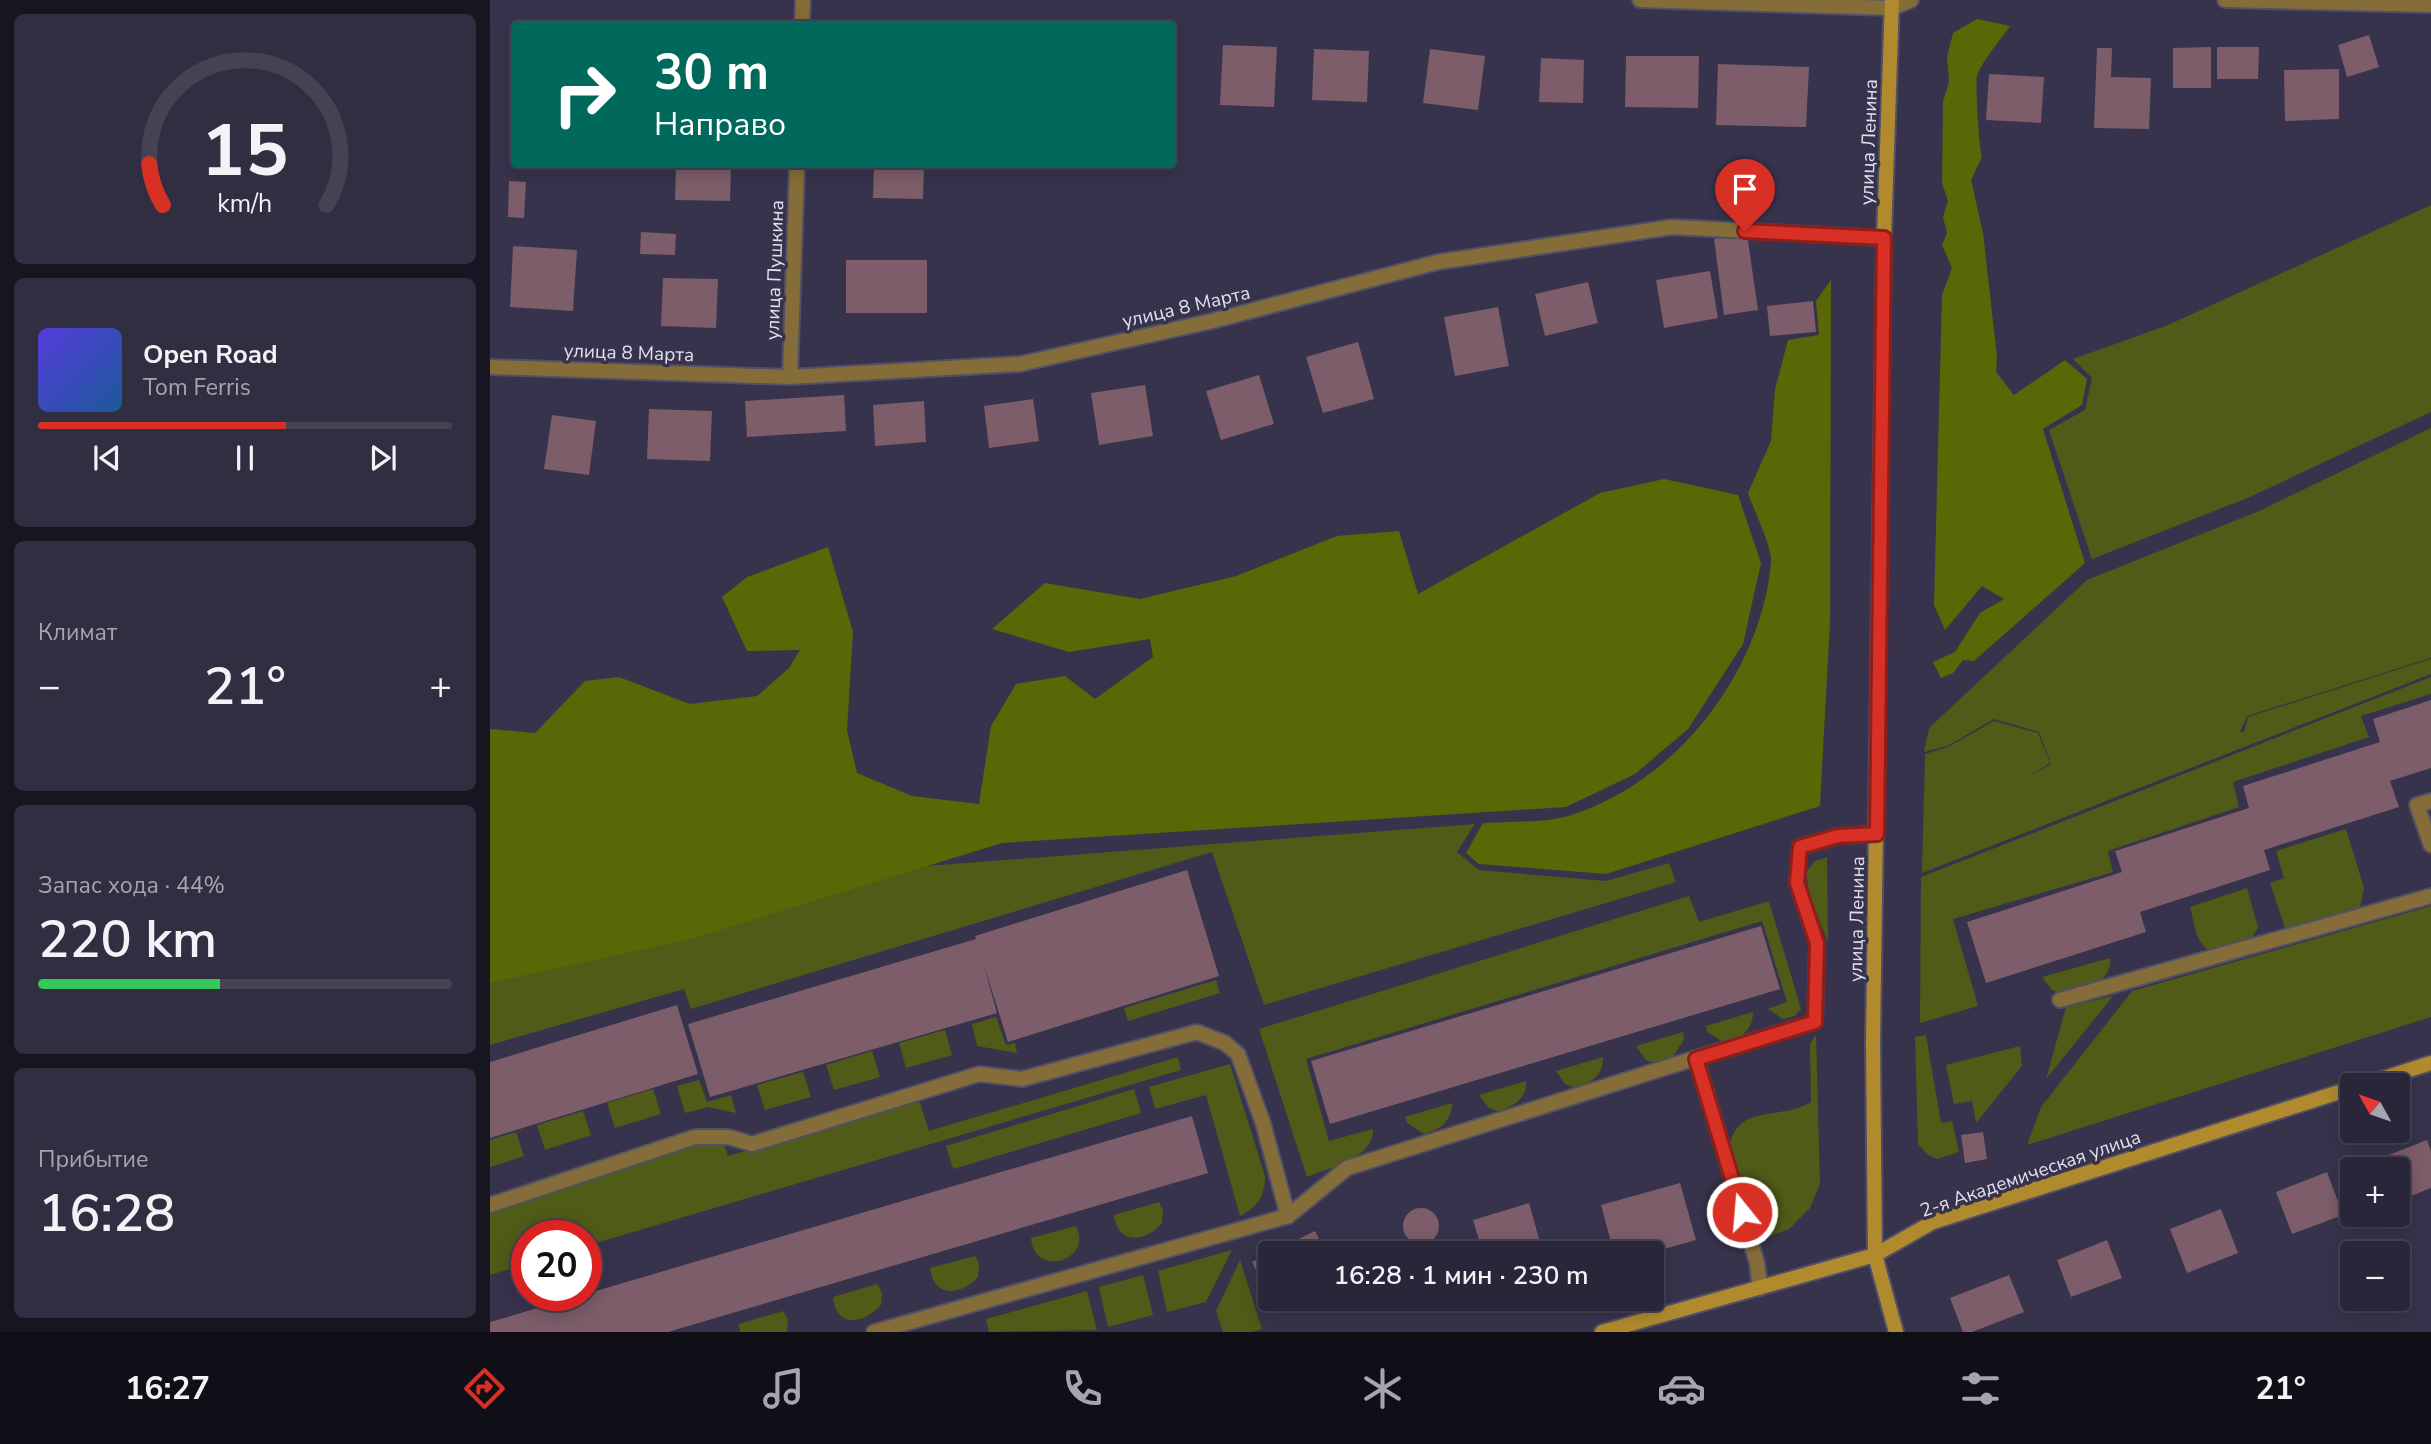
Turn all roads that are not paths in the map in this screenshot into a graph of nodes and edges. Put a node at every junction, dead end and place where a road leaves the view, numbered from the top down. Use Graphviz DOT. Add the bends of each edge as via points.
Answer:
graph roads {
  1 [pos="803,0"];
  2 [pos="1640,0"];
  3 [pos="1912,0"];
  4 [pos="2225,0"];
  5 [pos="1892,4"];
  6 [pos="2431,5"];
  7 [pos="802,21"];
  8 [pos="797,168"];
  9 [pos="1884,238"];
  10 [pos="490,367"];
  11 [pos="790,377"];
  12 [pos="2431,801"];
  13 [pos="1877,834"];
  14 [pos="2431,845"];
  15 [pos="2431,896"];
  16 [pos="2060,1000"];
  17 [pos="1696,1059"];
  18 [pos="2431,1063"];
  19 [pos="2400,1073"];
  20 [pos="2340,1092"];
  21 [pos="490,1205"];
  22 [pos="1288,1216"];
  23 [pos="1875,1255"];
  24 [pos="1760,1288"];
  25 [pos="874,1332"];
  26 [pos="1602,1332"];
  27 [pos="1896,1332"];
  1 -- 7 [label="street"];
  2 -- 5 [label="street"];
  3 -- 5 [label="street"];
  4 -- 6 [label="street"];
  5 -- 9 [label="main road, улица Ленина"];
  8 -- 11 [label="street, улица Пушкина"];
  9 -- 11 [label="street, улица 8 Марта" via="1672,227 1438,262 1212,321 1020,364"];
  9 -- 13 [label="main road, улица Ленина"];
  10 -- 11 [label="street, улица 8 Марта"];
  12 -- 14 [label="street" via="2417,805"];
  13 -- 17 [label="street" via="1838,836 1800,847 1797,883 1817,943 1815,1022"];
  13 -- 23 [label="main road, улица Ленина"];
  15 -- 16 [label="street"];
  17 -- 22 [label="street" via="1347,1168"];
  17 -- 24 [label="street" via="1757,1263"];
  18 -- 19 [label="main road"];
  20 -- 23 [label="main road, 2-я Академическая улица" via="1933,1222"];
  21 -- 22 [label="street" via="695,1137 729,1137 752,1144 979,1074 1021,1079 1197,1032 1225,1043 1238,1054 1263,1123"];
  22 -- 25 [label="street"];
  23 -- 24 [label="main road, 2-я Академическая улица"];
  23 -- 27 [label="main road, улица Ленина"];
  24 -- 26 [label="main road, 2-я Академическая улица"];
}
